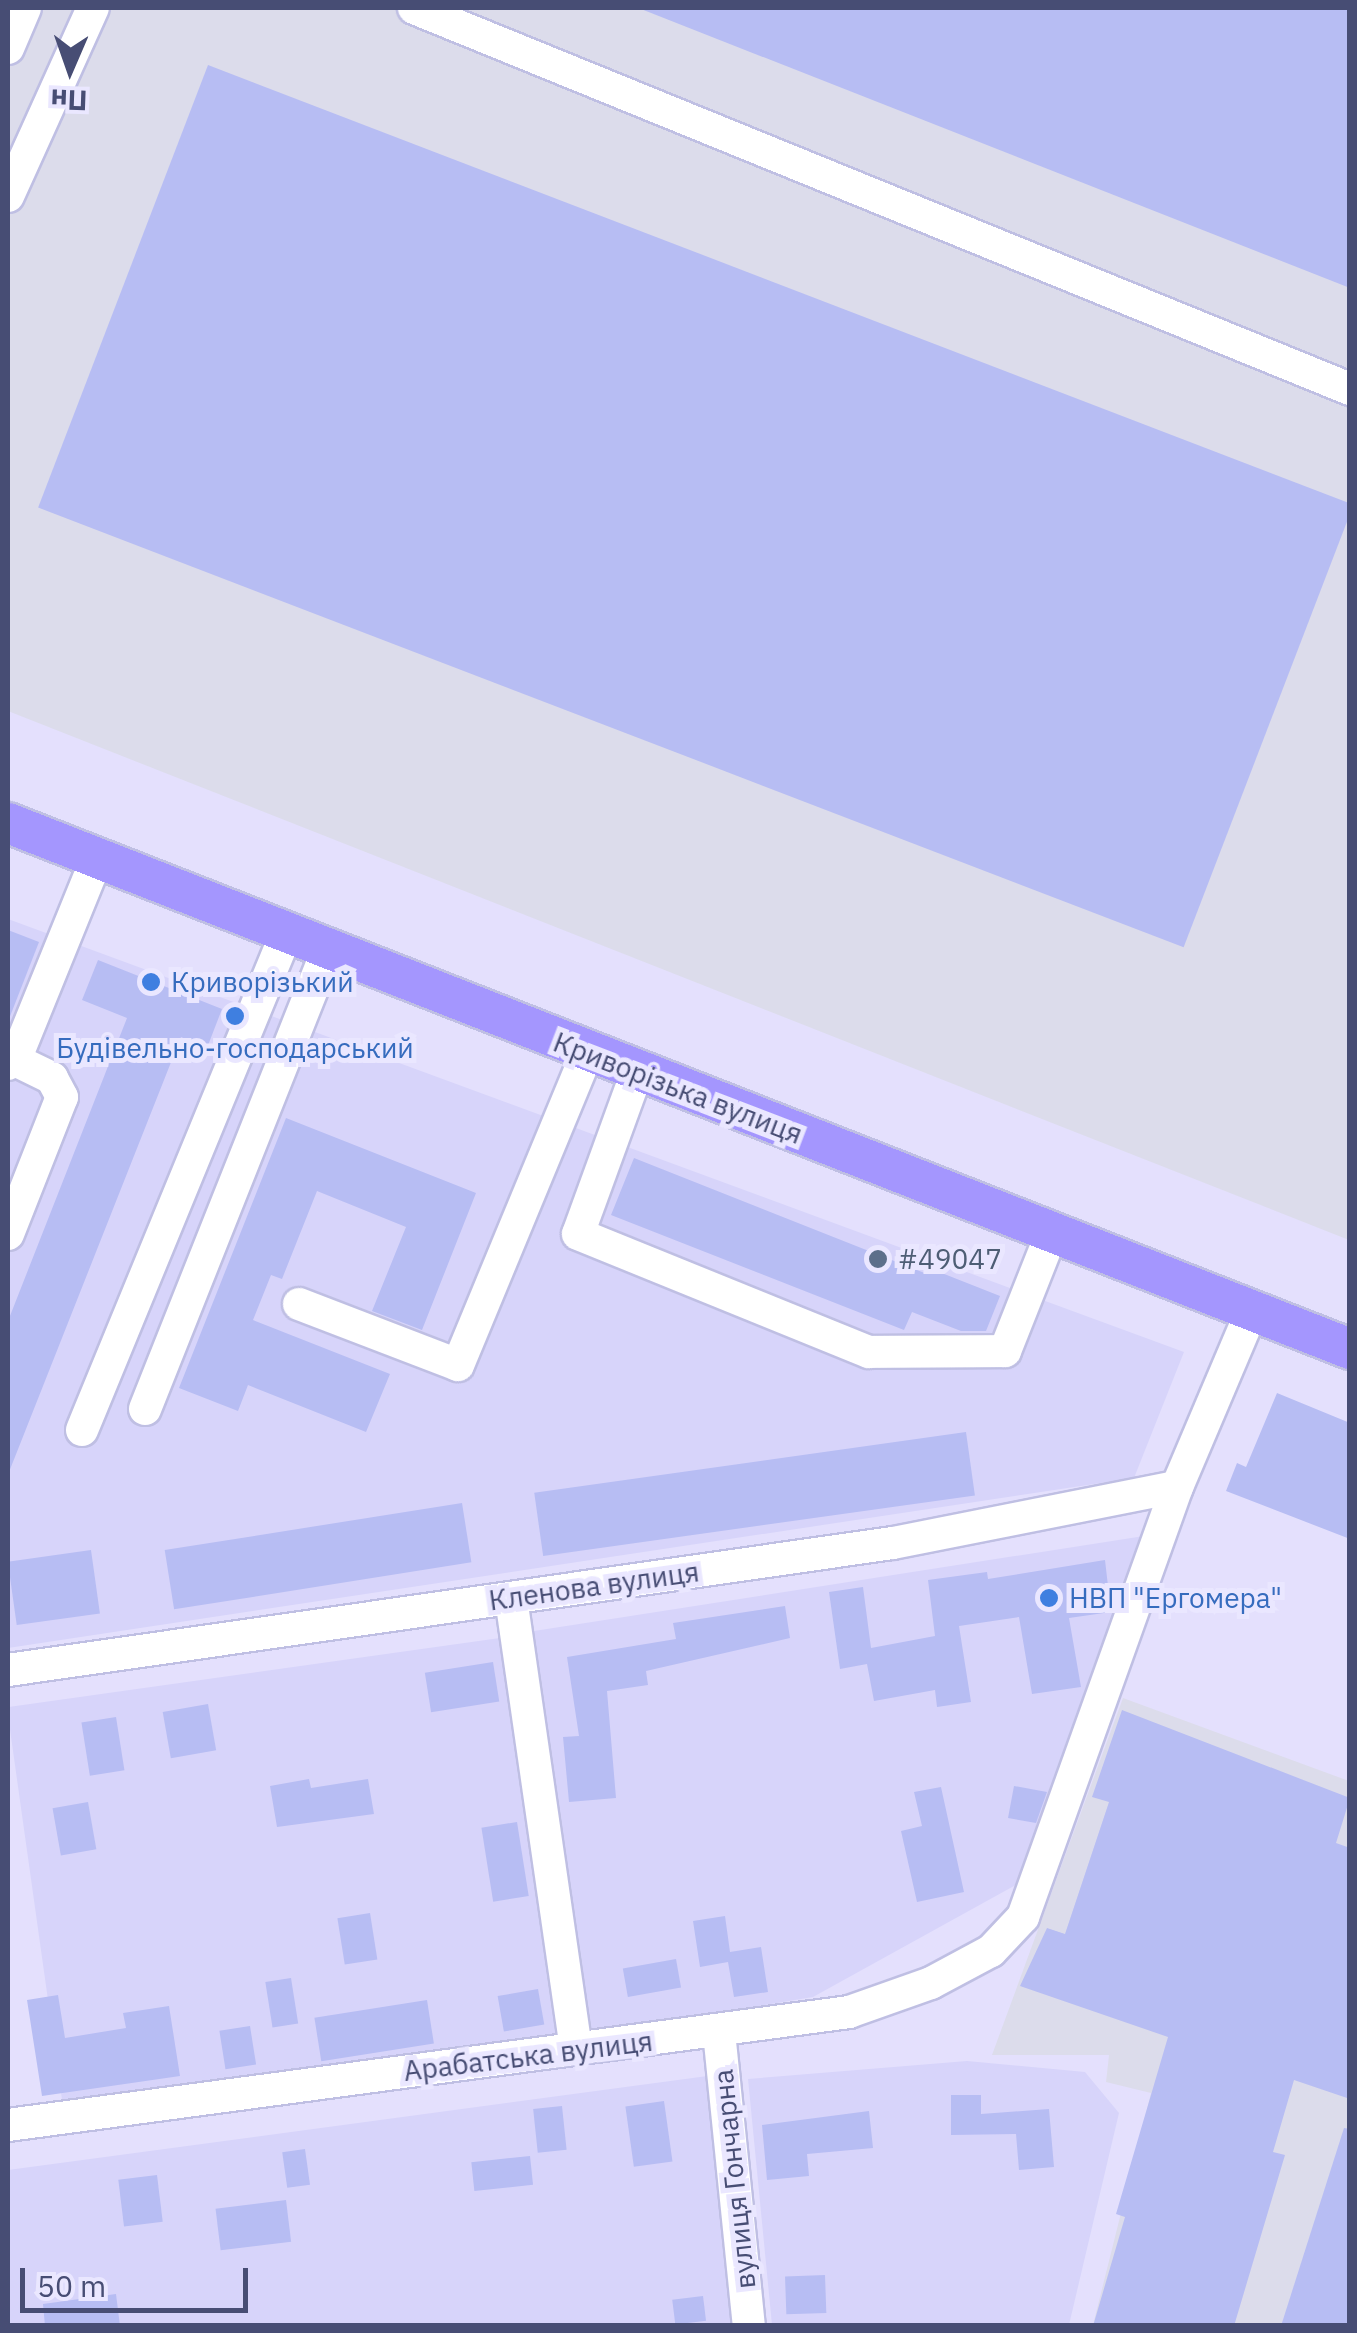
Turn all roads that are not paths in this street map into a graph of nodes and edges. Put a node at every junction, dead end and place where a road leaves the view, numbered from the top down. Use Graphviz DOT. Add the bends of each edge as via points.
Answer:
graph roads {
  1 [pos="25,8"];
  2 [pos="92,8"];
  3 [pos="414,8"];
  4 [pos="8,48"];
  5 [pos="8,196"];
  6 [pos="1350,389"];
  7 [pos="8,822"];
  8 [pos="97,858"];
  9 [pos="286,934"];
  10 [pos="328,950"];
  11 [pos="587,1053"];
  12 [pos="11,1062"];
  13 [pos="637,1072"];
  14 [pos="8,1234"];
  15 [pos="1051,1236"];
  16 [pos="299,1304"];
  17 [pos="1252,1310"];
  18 [pos="1350,1349"];
  19 [pos="144,1408"];
  20 [pos="82,1430"];
  21 [pos="1177,1486"];
  22 [pos="511,1598"];
  23 [pos="8,1670"];
  24 [pos="719,2032"];
  25 [pos="576,2048"];
  26 [pos="8,2125"];
  27 [pos="748,2326"];
  1 -- 4 [label="street"];
  2 -- 5 [label="street"];
  3 -- 6 [label="street"];
  7 -- 8 [label="main road, Криворізька вулиця"];
  8 -- 9 [label="main road, Криворізька вулиця"];
  8 -- 12 [label="street"];
  9 -- 10 [label="main road, Криворізька вулиця"];
  9 -- 20 [label="street"];
  10 -- 11 [label="main road, Криворізька вулиця"];
  10 -- 19 [label="street"];
  11 -- 13 [label="main road, Криворізька вулиця"];
  11 -- 16 [label="street" via="458,1365"];
  12 -- 14 [label="street" via="52,1078 62,1097"];
  13 -- 15 [label="main road, Криворізька вулиця"];
  13 -- 15 [label="street" via="578,1234 869,1352 1005,1351"];
  15 -- 17 [label="main road, Криворізька вулиця"];
  17 -- 18 [label="main road, Криворізька вулиця"];
  17 -- 21 [label="street"];
  21 -- 22 [label="street, Кленова вулиця" via="893,1544"];
  21 -- 24 [label="street, Арабатська вулиця" via="1023,1917 991,1951 931,1983 849,2012"];
  22 -- 23 [label="street, Кленова вулиця"];
  22 -- 25 [label="street"];
  24 -- 25 [label="street, Арабатська вулиця"];
  24 -- 27 [label="street, вулиця Гончарна"];
  25 -- 26 [label="street, Арабатська вулиця"];
}
